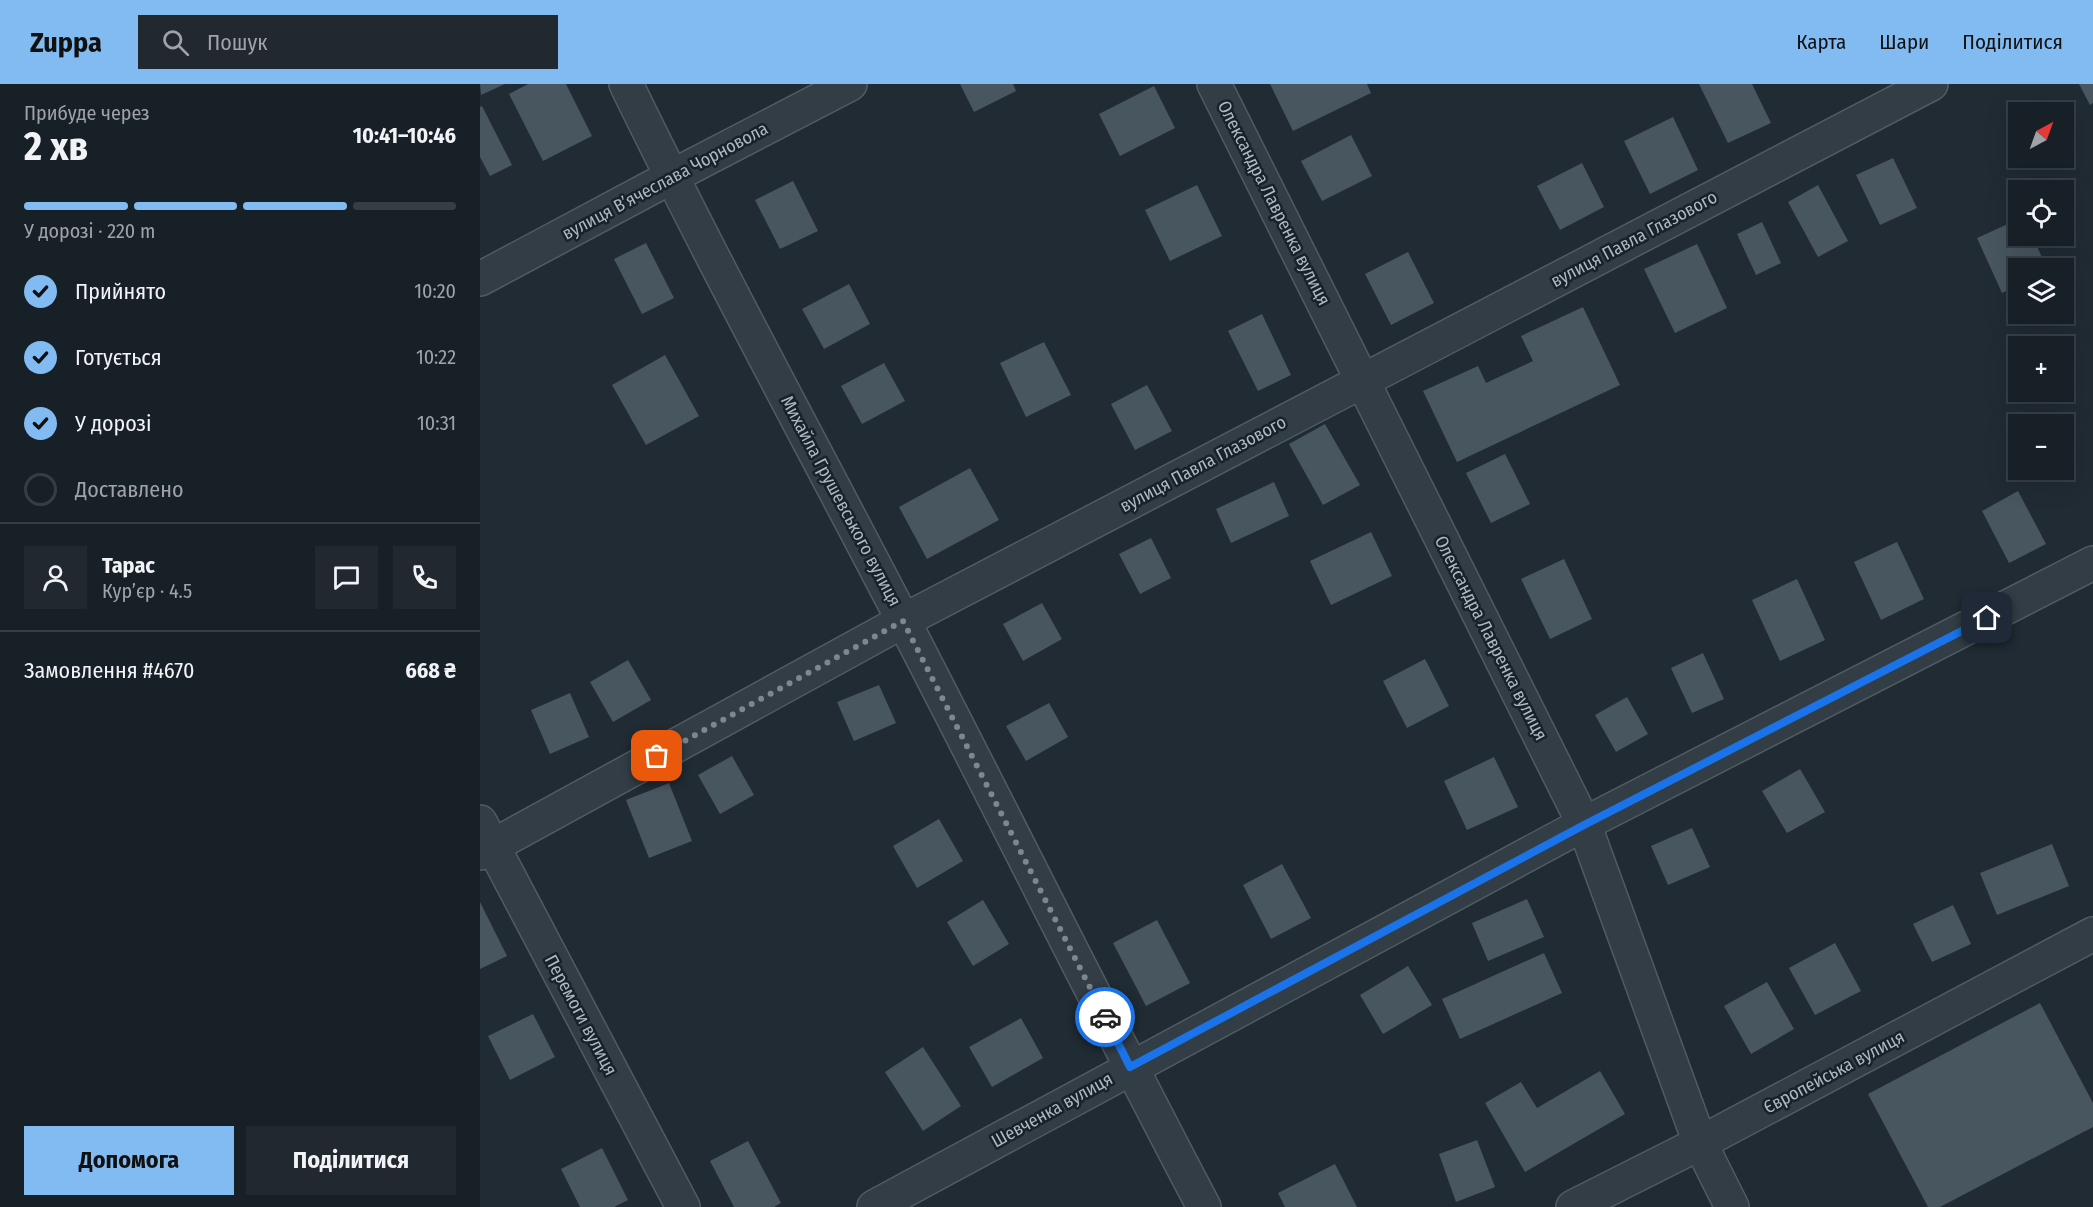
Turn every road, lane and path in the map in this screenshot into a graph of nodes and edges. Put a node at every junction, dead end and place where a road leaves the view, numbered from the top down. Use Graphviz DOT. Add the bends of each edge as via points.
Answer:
graph roads {
  1 [pos="626,84"];
  2 [pos="850,84"];
  3 [pos="1214,84"];
  4 [pos="1931,84"];
  5 [pos="671,177"];
  6 [pos="480,279"];
  7 [pos="1363,381"];
  8 [pos="2093,563"];
  9 [pos="903,621"];
  10 [pos="1584,825"];
  11 [pos="484,840"];
  12 [pos="2093,934"];
  13 [pos="1130,1067"];
  14 [pos="1700,1143"];
  15 [pos="683,1207"];
  16 [pos="874,1207"];
  17 [pos="1204,1207"];
  18 [pos="1573,1207"];
  19 [pos="1732,1207"];
  1 -- 5 [label="street, Михайла Грушевського вулиця"];
  2 -- 5 [label="street, вулиця В’ячеслава Чорновола"];
  3 -- 7 [label="street, Олександра Лавренка вулиця"];
  4 -- 7 [label="street, вулиця Павла Глазового"];
  5 -- 6 [label="street, вулиця В’ячеслава Чорновола"];
  5 -- 9 [label="street, Михайла Грушевського вулиця"];
  7 -- 9 [label="street, вулиця Павла Глазового"];
  7 -- 10 [label="street, Олександра Лавренка вулиця"];
  8 -- 10 [label="street, Шевченка вулиця"];
  9 -- 11 [label="street, вулиця Павла Глазового"];
  9 -- 13 [label="street, Михайла Грушевського вулиця"];
  10 -- 13 [label="street, Шевченка вулиця"];
  10 -- 14 [label="street, Олександра Лавренка вулиця"];
  11 -- 15 [label="street, Перемоги вулиця"];
  12 -- 14 [label="street, Європейська вулиця"];
  13 -- 16 [label="street, Шевченка вулиця"];
  13 -- 17 [label="street, Михайла Грушевського вулиця"];
  14 -- 18 [label="street, Європейська вулиця"];
  14 -- 19 [label="street, Олександра Лавренка вулиця"];
}
